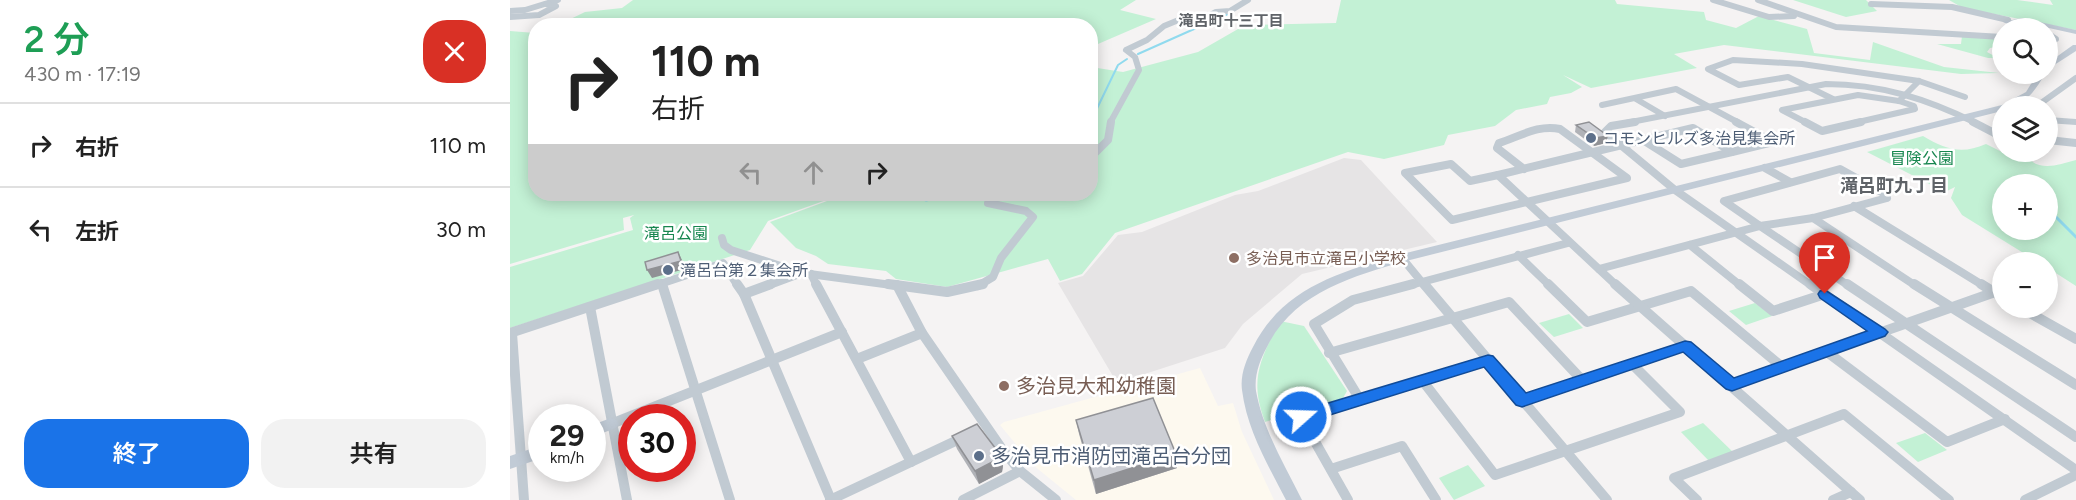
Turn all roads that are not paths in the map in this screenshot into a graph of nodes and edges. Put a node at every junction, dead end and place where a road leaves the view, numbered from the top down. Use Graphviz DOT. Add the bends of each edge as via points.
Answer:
graph roads {
  1 [pos="558,0"];
  2 [pos="1248,0"];
  3 [pos="1713,0"];
  4 [pos="1758,0"];
  5 [pos="546,4"];
  6 [pos="1871,4"];
  7 [pos="510,11"];
  8 [pos="1798,16"];
  9 [pos="510,18"];
  10 [pos="1999,18"];
  11 [pos="2058,28"];
  12 [pos="2076,32"];
  13 [pos="1992,36"];
  14 [pos="2076,47"];
  15 [pos="2058,60"];
  16 [pos="1775,61"];
  17 [pos="1788,76"];
  18 [pos="2076,78"];
  19 [pos="1919,81"];
  20 [pos="2035,84"];
  21 [pos="1809,87"];
  22 [pos="1907,93"];
  23 [pos="2025,96"];
  24 [pos="2051,96"];
  25 [pos="1965,97"];
  26 [pos="1636,99"];
  27 [pos="1833,99"];
  28 [pos="1899,101"];
  29 [pos="1602,105"];
  30 [pos="1713,108"];
  31 [pos="1992,111"];
  32 [pos="1665,116"];
  33 [pos="1964,117"];
  34 [pos="2058,121"];
  35 [pos="2076,122"];
  36 [pos="1992,132"];
  37 [pos="1642,140"];
  38 [pos="2058,141"];
  39 [pos="2076,143"];
  40 [pos="1619,146"];
  41 [pos="1098,150"];
  42 [pos="1593,152"];
  43 [pos="1733,152"];
  44 [pos="1765,168"];
  45 [pos="1524,169"];
  46 [pos="1498,175"];
  47 [pos="1790,182"];
  48 [pos="1675,190"];
  49 [pos="989,201"];
  50 [pos="1527,203"];
  51 [pos="1854,206"];
  52 [pos="1813,218"];
  53 [pos="1545,222"];
  54 [pos="1760,226"];
  55 [pos="1736,232"];
  56 [pos="722,238"];
  57 [pos="1568,243"];
  58 [pos="1690,245"];
  59 [pos="1518,255"];
  60 [pos="1402,258"];
  61 [pos="1599,270"];
  62 [pos="807,274"];
  63 [pos="1421,281"];
  64 [pos="662,282"];
  65 [pos="897,285"];
  66 [pos="1992,290"];
  67 [pos="744,294"];
  68 [pos="1825,294"];
  69 [pos="1992,296"];
  70 [pos="1639,306"];
  71 [pos="590,307"];
  72 [pos="1952,309"];
  73 [pos="2039,318"];
  74 [pos="1452,319"];
  75 [pos="1904,325"];
  76 [pos="842,332"];
  77 [pos="1880,332"];
  78 [pos="511,333"];
  79 [pos="922,333"];
  80 [pos="2076,339"];
  81 [pos="1685,346"];
  82 [pos="1827,352"];
  83 [pos="1329,353"];
  84 [pos="857,359"];
  85 [pos="774,360"];
  86 [pos="1488,360"];
  87 [pos="1632,364"];
  88 [pos="1782,366"];
  89 [pos="1422,380"];
  90 [pos="1582,380"];
  91 [pos="1732,385"];
  92 [pos="2076,386"];
  93 [pos="696,390"];
  94 [pos="1359,398"];
  95 [pos="1522,400"];
  96 [pos="2004,419"];
  97 [pos="611,424"];
  98 [pos="606,426"];
  99 [pos="986,427"];
  100 [pos="1787,435"];
  101 [pos="2076,437"];
  102 [pos="1566,452"];
  103 [pos="515,461"];
  104 [pos="912,462"];
  105 [pos="1331,469"];
  106 [pos="2076,470"];
  107 [pos="1020,471"];
  108 [pos="2076,476"];
  109 [pos="1855,496"];
  110 [pos="524,500"];
  111 [pos="627,500"];
  112 [pos="730,500"];
  113 [pos="830,500"];
  114 [pos="963,500"];
  115 [pos="1056,500"];
  116 [pos="1294,500"];
  117 [pos="1348,500"];
  118 [pos="1436,500"];
  119 [pos="1607,500"];
  120 [pos="1697,500"];
  121 [pos="1833,500"];
  122 [pos="1949,500"];
  123 [pos="2025,500"];
  1 -- 5 [label="street"];
  2 -- 41 [label="street" via="1230,11 1216,12 1203,19 1181,19 1128,47 1126,50 1135,57 1139,70 1111,119 1108,140"];
  3 -- 8 [label="street" via="1769,17"];
  4 -- 8 [label="street"];
  5 -- 7 [label="street"];
  5 -- 9 [label="street" via="556,6 539,15"];
  6 -- 10 [label="street" via="1952,7"];
  8 -- 13 [label="street" via="1836,27"];
  11 -- 12 [label="street"];
  14 -- 15 [label="street"];
  16 -- 17 [label="street"];
  16 -- 17 [label="street" via="1732,60 1708,69 1739,85"];
  16 -- 19 [label="street"];
  17 -- 21 [label="street"];
  18 -- 24 [label="street"];
  19 -- 22 [label="street"];
  19 -- 25 [label="street"];
  20 -- 23 [label="street"];
  21 -- 22 [label="street" via="1843,83"];
  21 -- 27 [label="street"];
  21 -- 30 [label="street"];
  22 -- 28 [label="street"];
  22 -- 33 [label="street"];
  26 -- 29 [label="street"];
  26 -- 30 [label="street" via="1676,89"];
  26 -- 32 [label="street"];
  27 -- 28 [label="street" via="1858,95"];
  27 -- 28 [label="street" via="1782,110 1822,131 1915,109"];
  30 -- 32 [label="street"];
  30 -- 43 [label="street" via="1773,142"];
  31 -- 33 [label="street"];
  32 -- 40 [label="street" via="1611,126 1605,132"];
  33 -- 36 [label="street"];
  33 -- 44 [label="street"];
  34 -- 35 [label="street"];
  37 -- 40 [label="street"];
  37 -- 43 [label="street" via="1681,164"];
  37 -- 43 [label="street" via="1693,128"];
  38 -- 39 [label="street"];
  40 -- 42 [label="street"];
  40 -- 48 [label="street"];
  42 -- 45 [label="street"];
  42 -- 45 [label="street" via="1560,129 1544,126 1499,143 1497,148"];
  42 -- 50 [label="street" via="1627,178"];
  44 -- 47 [label="street"];
  44 -- 48 [label="street"];
  45 -- 46 [label="street"];
  46 -- 50 [label="street"];
  46 -- 50 [label="street" via="1470,181 1451,164 1405,173 1452,220"];
  47 -- 51 [label="street" via="1840,169 1886,194 1887,198"];
  47 -- 54 [label="street" via="1724,201"];
  48 -- 53 [label="street"];
  48 -- 55 [label="street"];
  49 -- 65 [label="street" via="1026,211 1032,217 1001,258 993,277 982,285 947,292"];
  50 -- 53 [label="street"];
  51 -- 52 [label="street"];
  51 -- 66 [label="street"];
  52 -- 54 [label="street"];
  52 -- 72 [label="street"];
  53 -- 57 [label="street"];
  53 -- 60 [label="street"];
  54 -- 55 [label="street"];
  54 -- 75 [label="street"];
  55 -- 58 [label="street"];
  55 -- 68 [label="street"];
  56 -- 62 [label="street" via="731,250"];
  57 -- 59 [label="street"];
  57 -- 61 [label="street"];
  58 -- 61 [label="street"];
  58 -- 68 [label="street" via="1773,310"];
  59 -- 63 [label="street"];
  59 -- 70 [label="street" via="1587,322"];
  60 -- 63 [label="street"];
  60 -- 116 [label="street" via="1313,289 1292,303 1263,338 1251,367 1248,388 1263,436"];
  61 -- 70 [label="street"];
  62 -- 65 [label="street"];
  62 -- 67 [label="street"];
  62 -- 76 [label="street"];
  63 -- 74 [label="street"];
  63 -- 83 [label="street" via="1353,300 1323,316 1314,324"];
  64 -- 67 [label="street" via="723,263"];
  64 -- 71 [label="street"];
  64 -- 93 [label="street"];
  65 -- 79 [label="street"];
  67 -- 85 [label="street"];
  68 -- 77 [label="street"];
  69 -- 72 [label="street"];
  70 -- 81 [label="street"];
  70 -- 88 [label="street" via="1691,291"];
  71 -- 78 [label="street"];
  71 -- 97 [label="street"];
  72 -- 75 [label="street"];
  72 -- 92 [label="street"];
  73 -- 80 [label="street"];
  74 -- 83 [label="street"];
  74 -- 86 [label="street"];
  74 -- 90 [label="street" via="1509,302"];
  75 -- 77 [label="street"];
  75 -- 101 [label="street"];
  76 -- 84 [label="street"];
  76 -- 85 [label="street"];
  77 -- 82 [label="street"];
  77 -- 96 [label="street"];
  78 -- 103 [label="street"];
  79 -- 84 [label="street"];
  79 -- 99 [label="street"];
  81 -- 87 [label="street"];
  81 -- 91 [label="street"];
  82 -- 88 [label="street"];
  82 -- 96 [label="street" via="1947,442"];
  83 -- 94 [label="street"];
  84 -- 104 [label="street"];
  85 -- 93 [label="street"];
  85 -- 113 [label="street"];
  86 -- 89 [label="street"];
  86 -- 95 [label="street"];
  87 -- 90 [label="street"];
  87 -- 102 [label="street" via="1680,412"];
  88 -- 91 [label="street"];
  89 -- 94 [label="street"];
  89 -- 102 [label="street" via="1495,475"];
  90 -- 95 [label="street"];
  91 -- 100 [label="street"];
  93 -- 97 [label="street"];
  93 -- 112 [label="street"];
  94 -- 105 [label="street" via="1301,417"];
  95 -- 102 [label="street"];
  96 -- 106 [label="street"];
  97 -- 98 [label="street"];
  97 -- 111 [label="street"];
  99 -- 104 [label="street"];
  99 -- 107 [label="street"];
  100 -- 109 [label="street"];
  100 -- 120 [label="street" via="1674,478"];
  100 -- 122 [label="street" via="1844,414"];
  102 -- 119 [label="street"];
  103 -- 110 [label="street"];
  104 -- 113 [label="street"];
  105 -- 117 [label="street"];
  105 -- 118 [label="street" via="1401,446"];
  107 -- 114 [label="street"];
  107 -- 115 [label="street"];
  108 -- 123 [label="street"];
  109 -- 121 [label="street"];
}
